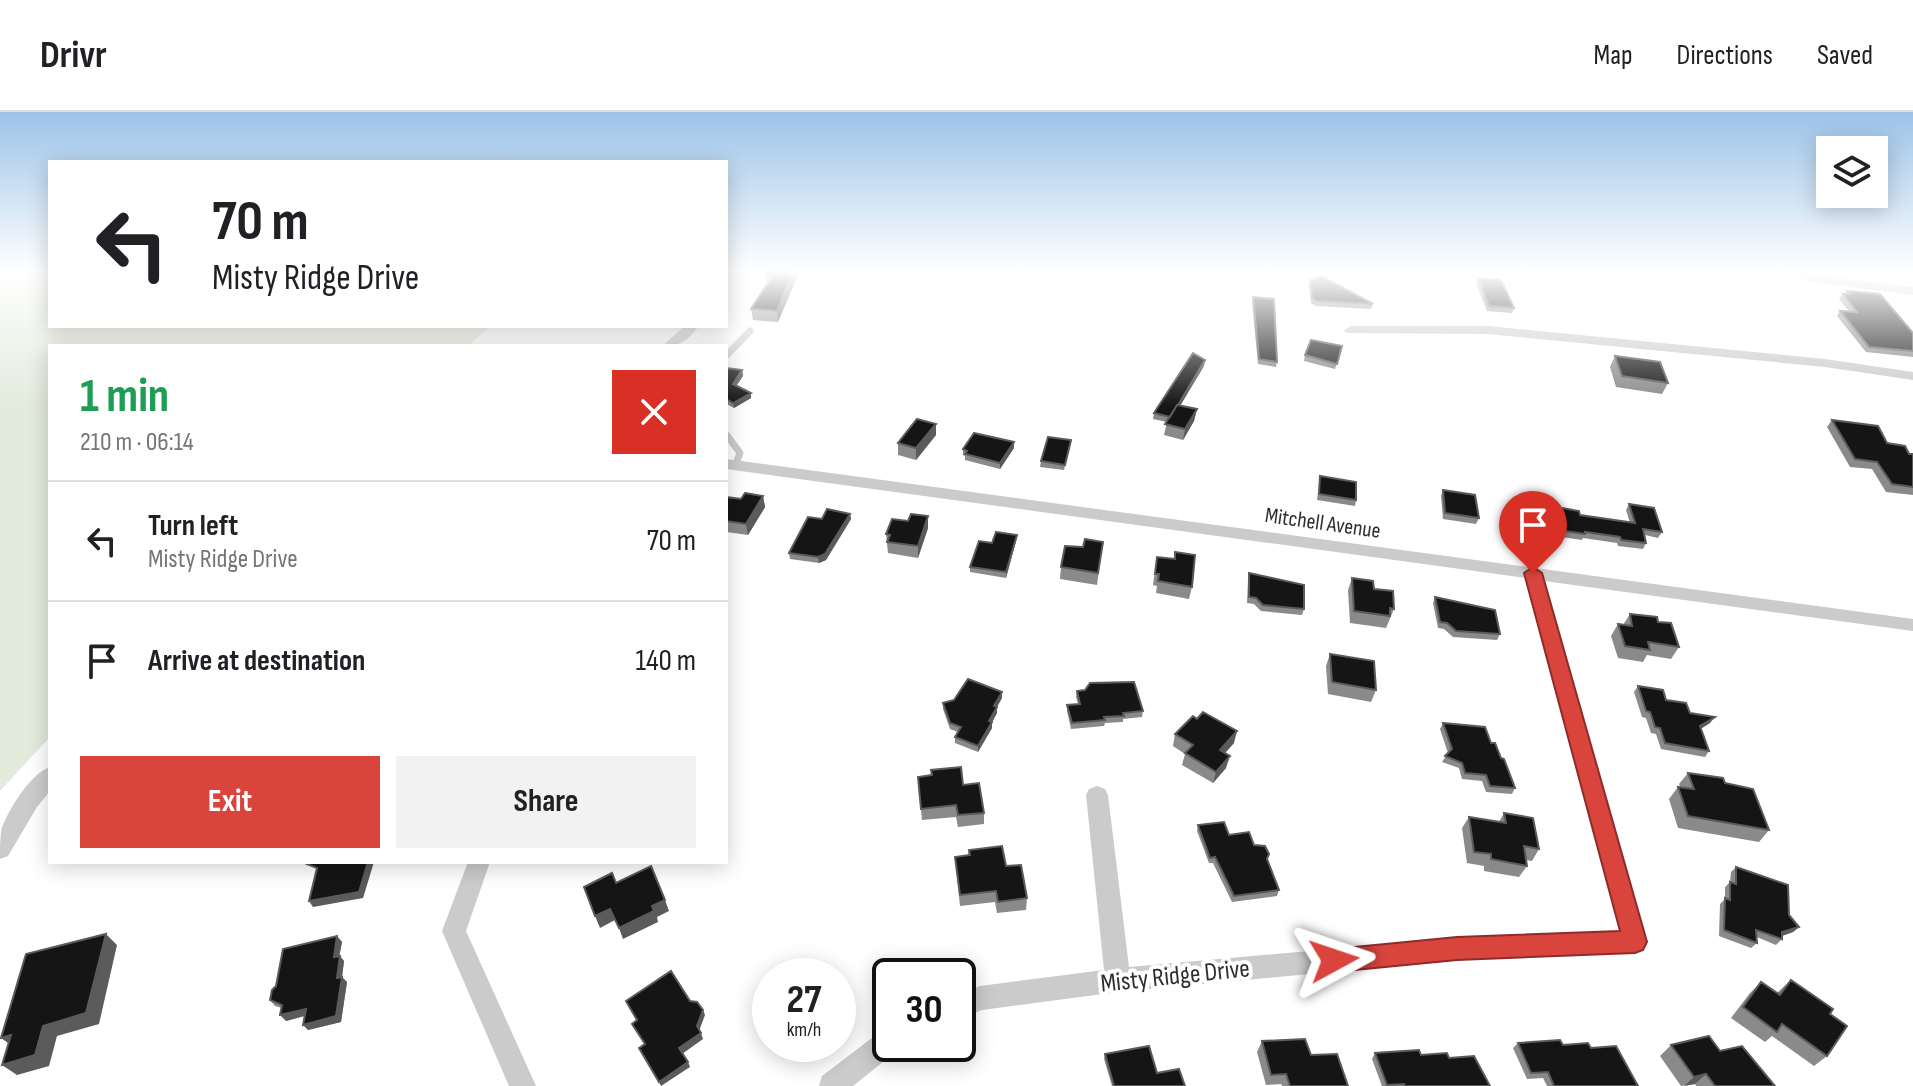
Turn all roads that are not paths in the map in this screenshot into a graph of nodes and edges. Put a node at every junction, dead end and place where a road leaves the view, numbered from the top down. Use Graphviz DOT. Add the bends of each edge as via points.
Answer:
graph roads {
  1 [pos="690,328"];
  2 [pos="1351,330"];
  3 [pos="750,331"];
  4 [pos="673,344"];
  5 [pos="728,354"];
  6 [pos="1913,376"];
  7 [pos="728,437"];
  8 [pos="731,465"];
  9 [pos="1533,573"];
  10 [pos="1913,625"];
  11 [pos="48,778"];
  12 [pos="1097,795"];
  13 [pos="0,849"];
  14 [pos="478,864"];
  15 [pos="1118,980"];
  16 [pos="976,1000"];
  17 [pos="872,1054"];
  18 [pos="523,1086"];
  19 [pos="832,1086"];
  1 -- 4 [label="street"];
  2 -- 6 [label="street" via="1489,330"];
  3 -- 5 [label="lane"];
  7 -- 8 [label="lane" via="740,453"];
  8 -- 9 [label="street, Mitchell Avenue"];
  9 -- 10 [label="street, Mitchell Avenue"];
  9 -- 15 [label="street, Misty Ridge Drive" via="1635,942 1457,949"];
  11 -- 13 [label="street"];
  12 -- 15 [label="street"];
  14 -- 18 [label="street" via="454,931"];
  15 -- 16 [label="street, Misty Ridge Drive"];
  17 -- 19 [label="street"];
}
